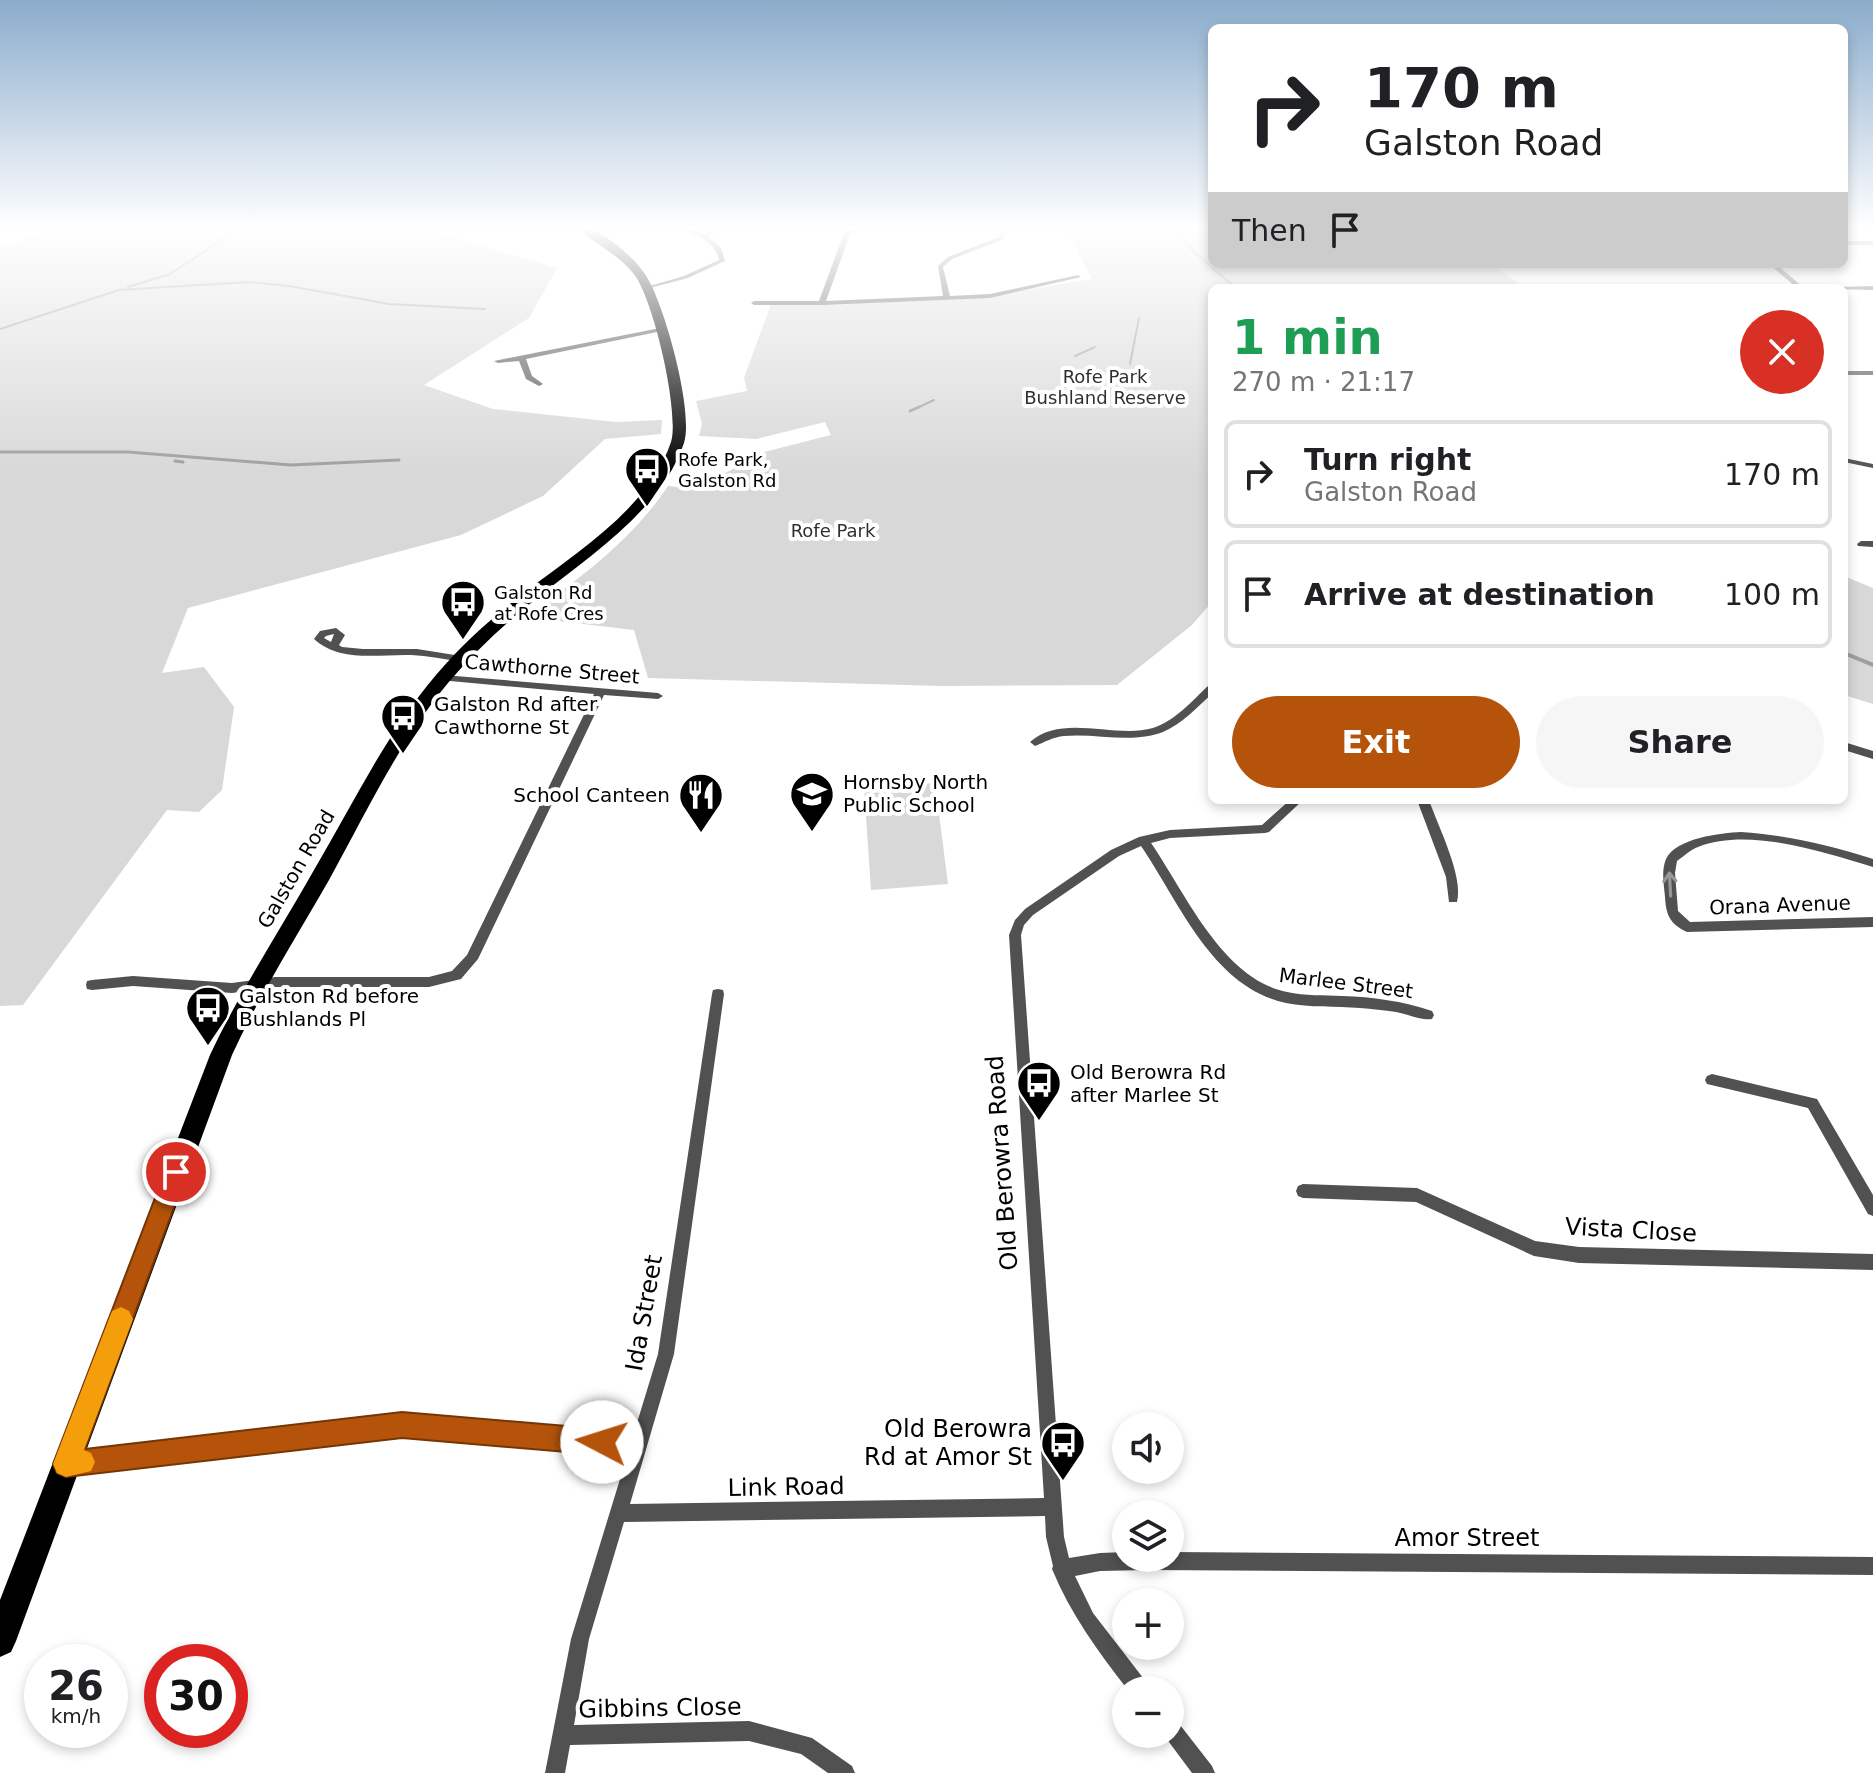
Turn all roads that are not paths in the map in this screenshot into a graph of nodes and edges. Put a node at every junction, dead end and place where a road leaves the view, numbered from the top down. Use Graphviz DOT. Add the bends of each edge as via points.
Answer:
graph roads {
  1 [pos="654,310"];
  2 [pos="660,330"];
  3 [pos="522,358"];
  4 [pos="498,361"];
  5 [pos="1848,373"];
  6 [pos="1873,373"];
  7 [pos="539,384"];
  8 [pos="1848,461"];
  9 [pos="1873,466"];
  10 [pos="1861,544"];
  11 [pos="1873,544"];
  12 [pos="334,645"];
  13 [pos="461,659"];
  14 [pos="443,678"];
  15 [pos="1208,691"];
  16 [pos="600,692"];
  17 [pos="658,696"];
  18 [pos="1035,742"];
  19 [pos="1848,747"];
  20 [pos="1873,755"];
  21 [pos="1293,804"];
  22 [pos="1425,804"];
  23 [pos="1143,840"];
  24 [pos="1873,863"];
  25 [pos="1453,899"];
  26 [pos="1873,922"];
  27 [pos="255,984"];
  28 [pos="92,985"];
  29 [pos="718,994"];
  30 [pos="1427,1015"];
  31 [pos="1712,1080"];
  32 [pos="1303,1191"];
  33 [pos="1873,1209"];
  34 [pos="1873,1262"];
  35 [pos="639,1445"];
  36 [pos="66,1464"];
  37 [pos="1051,1507"];
  38 [pos="618,1513"];
  39 [pos="1873,1566"];
  40 [pos="1061,1569"];
  41 [pos="0,1641"];
  42 [pos="1129,1676"];
  43 [pos="561,1735"];
  44 [pos="1184,1746"];
  45 [pos="555,1773"];
  46 [pos="845,1773"];
  47 [pos="1205,1773"];
  1 -- 2 [label="main road, Galston Road"];
  2 -- 3 [label="street"];
  2 -- 13 [label="main road, Galston Road" via="680,417 680,437 672,455 633,509"];
  3 -- 4 [label="street"];
  3 -- 7 [label="street" via="529,377"];
  5 -- 6 [label="street"];
  8 -- 9 [label="street"];
  10 -- 11 [label="street"];
  12 -- 13 [label="street" via="348,651"];
  13 -- 14 [label="main road, Galston Road"];
  14 -- 16 [label="street, Cawthorne Street"];
  14 -- 27 [label="main road, Galston Road" via="400,736"];
  15 -- 18 [label="street" via="1158,730 1054,733"];
  16 -- 17 [label="street, Cawthorne Street"];
  16 -- 27 [label="street" via="464,970 429,982"];
  19 -- 20 [label="street"];
  21 -- 23 [label="street, Old Berowra Road" via="1265,829"];
  22 -- 25 [label="street" via="1452,877"];
  23 -- 30 [label="street, Marlee Street" via="1226,964 1246,983 1284,997 1381,1003"];
  23 -- 37 [label="street, Old Berowra Road" via="1029,912 1015,935"];
  26 -- 24 [label="street, Orana Avenue, one-way" via="1687,927 1672,913 1669,873 1672,859 1684,849 1708,840 1762,836"];
  27 -- 28 [label="street"];
  27 -- 36 [label="main road, Galston Road" via="221,1055"];
  29 -- 35 [label="street, Ida Street" via="666,1354"];
  31 -- 33 [label="street" via="1812,1103"];
  32 -- 34 [label="street, Vista Close" via="1417,1195 1534,1248 1579,1255"];
  35 -- 36 [label="street" via="402,1425"];
  35 -- 38 [label="street, Ida Street"];
  36 -- 41 [label="main road, Galston Road"];
  37 -- 38 [label="street, Link Road"];
  37 -- 40 [label="street, Old Berowra Road"];
  38 -- 43 [label="street, Ida Street" via="580,1639"];
  39 -- 40 [label="street, Amor Street" via="1147,1561"];
  40 -- 42 [label="street, Old Berowra Road" via="1081,1614"];
  43 -- 45 [label="street, Ida Street"];
  43 -- 46 [label="street, Gibbins Close" via="749,1731 805,1745"];
  44 -- 47 [label="street"];
}
